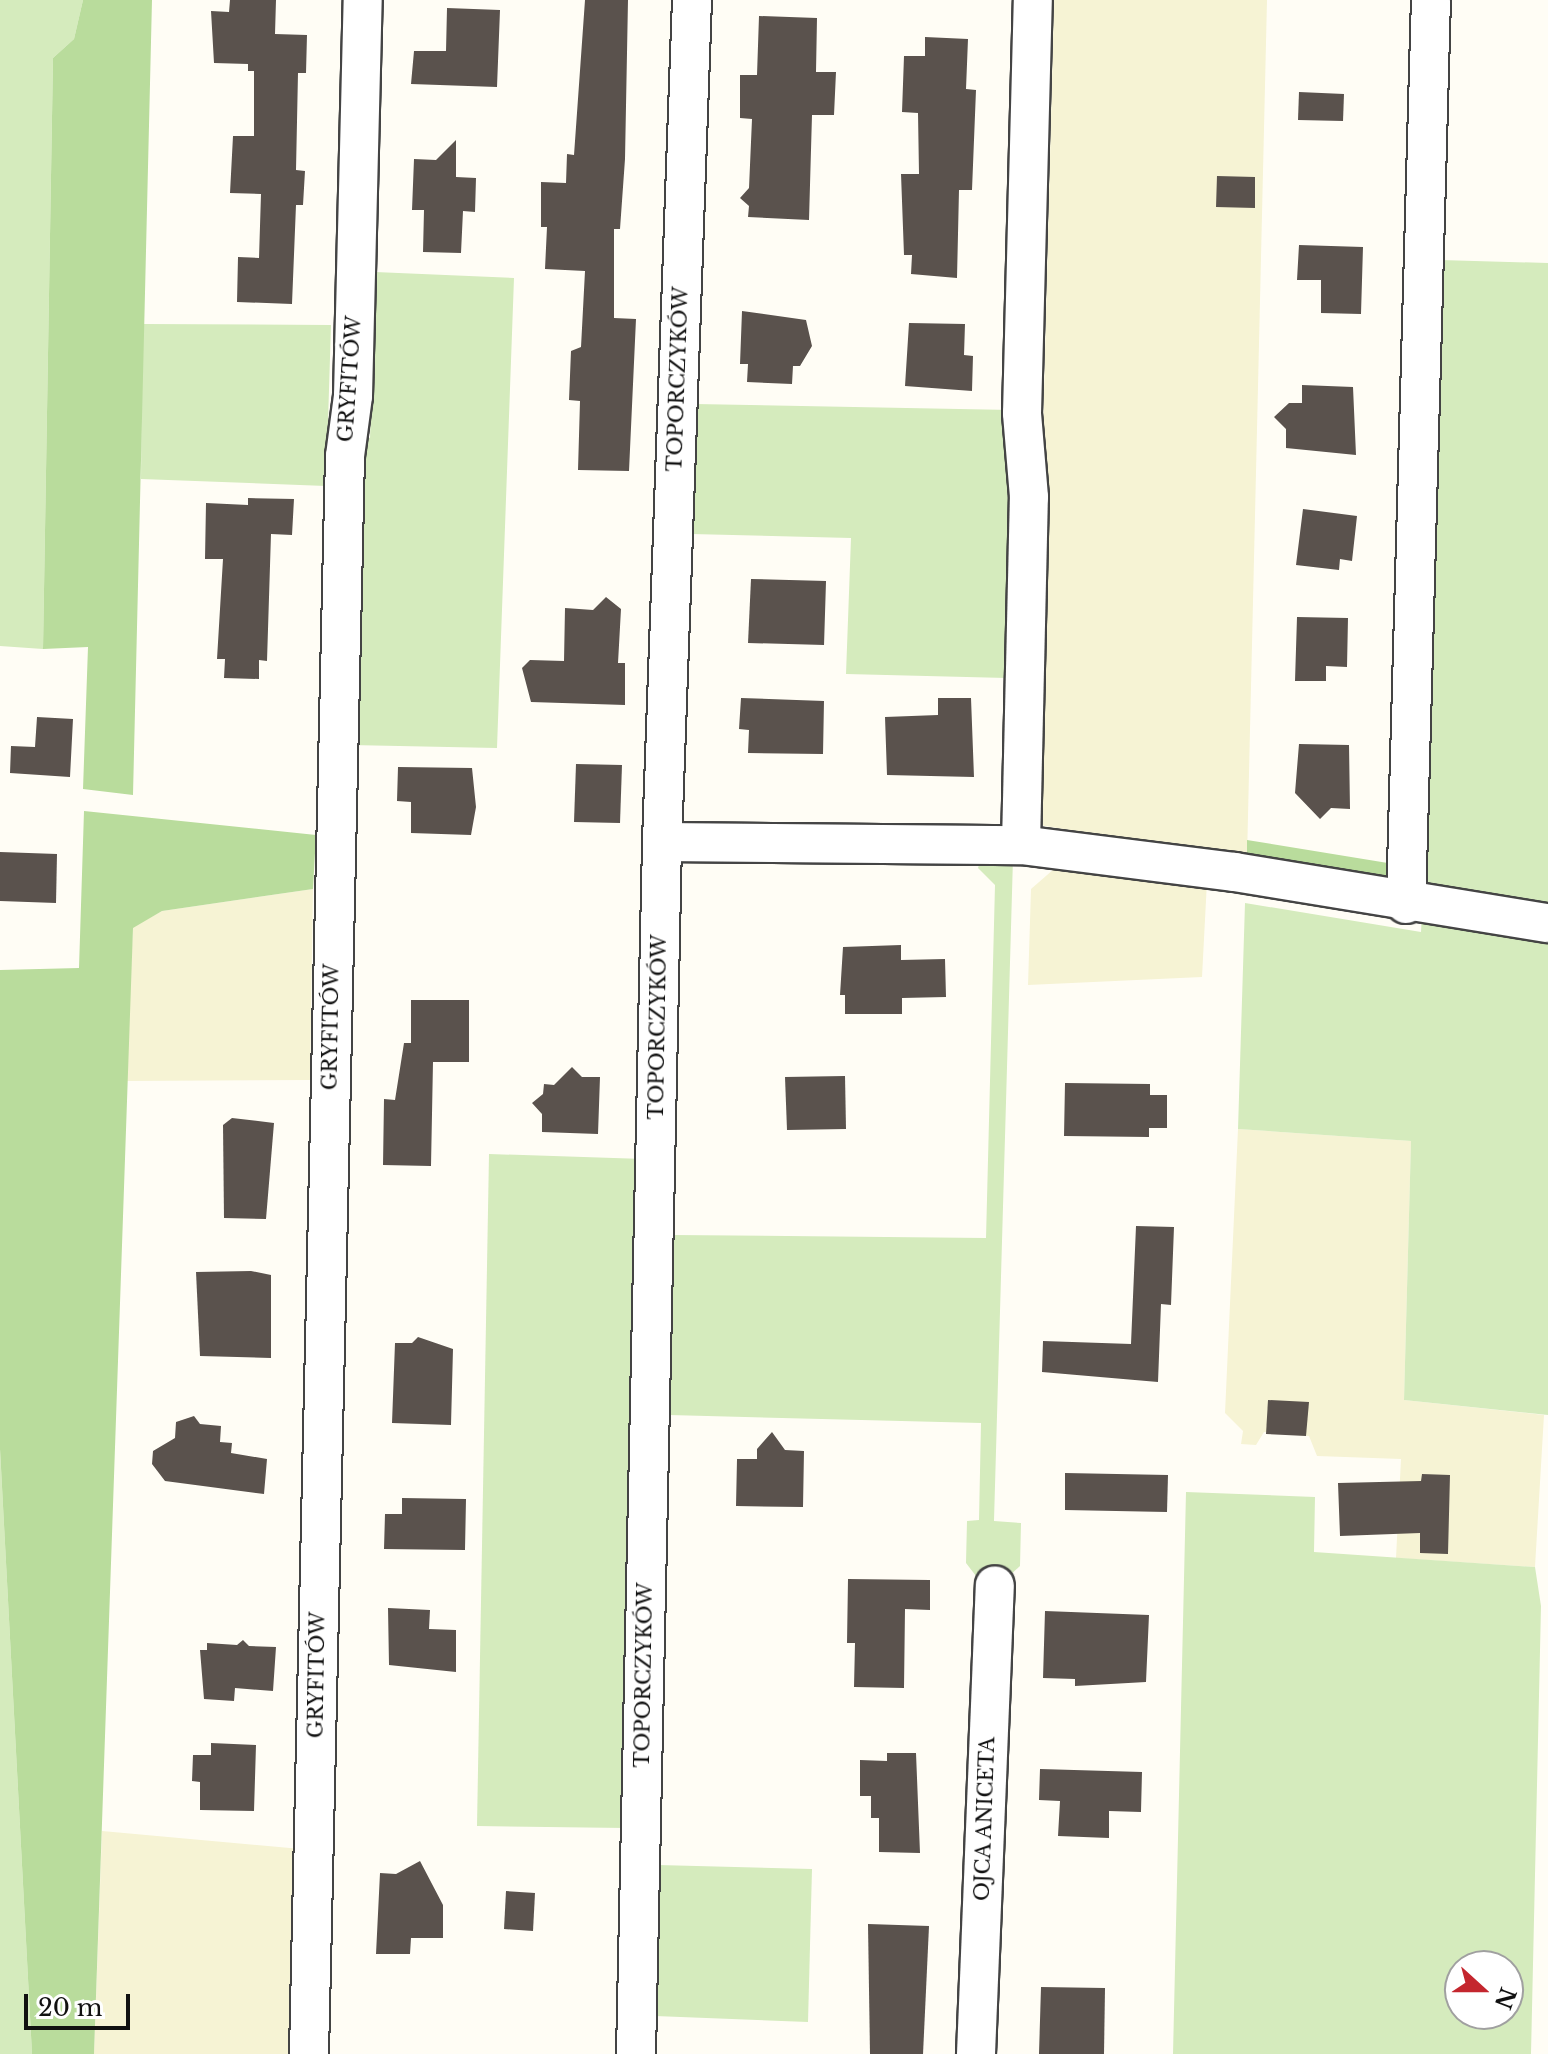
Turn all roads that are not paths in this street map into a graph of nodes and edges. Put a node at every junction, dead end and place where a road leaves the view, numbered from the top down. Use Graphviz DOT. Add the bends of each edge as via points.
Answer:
graph roads {
  1 [pos="363,0"];
  2 [pos="692,0"];
  3 [pos="1033,0"];
  4 [pos="1431,0"];
  5 [pos="662,842"];
  6 [pos="1021,845"];
  7 [pos="1406,904"];
  8 [pos="1548,923"];
  9 [pos="995,1585"];
  10 [pos="309,2054"];
  11 [pos="636,2054"];
  12 [pos="976,2054"];
  1 -- 10 [label="street, GRYFITÓW" via="353,396 345,456"];
  2 -- 5 [label="street, TOPORCZYKÓW"];
  3 -- 6 [label="street" via="1022,413 1029,497"];
  4 -- 7 [label="street"];
  5 -- 6 [label="street"];
  5 -- 11 [label="street, TOPORCZYKÓW"];
  6 -- 7 [label="street" via="1235,872"];
  7 -- 8 [label="street"];
  9 -- 12 [label="street, OJCA ANICETA"];
}
